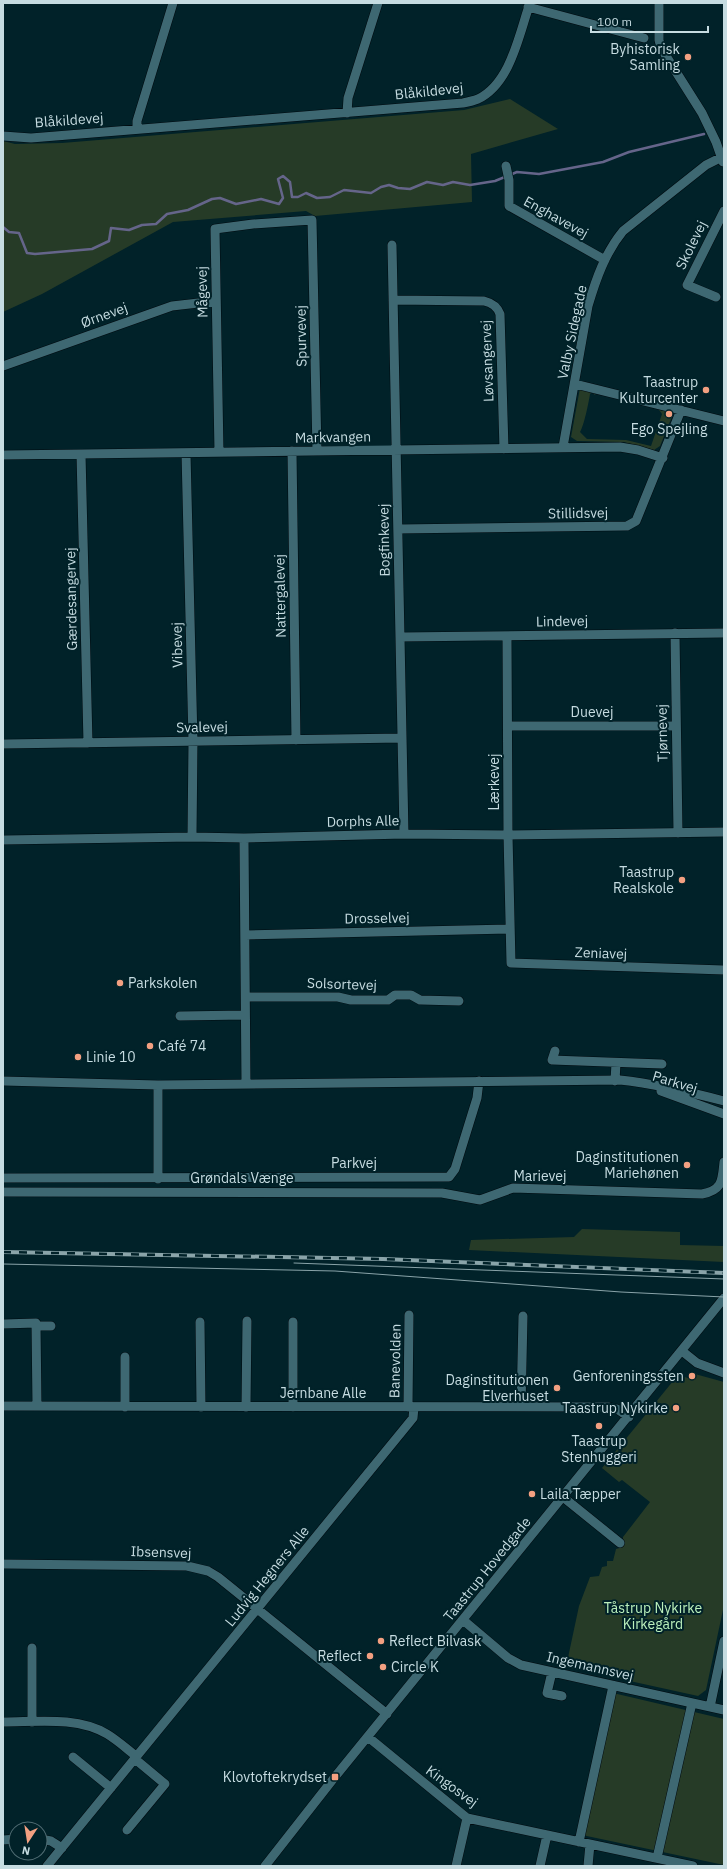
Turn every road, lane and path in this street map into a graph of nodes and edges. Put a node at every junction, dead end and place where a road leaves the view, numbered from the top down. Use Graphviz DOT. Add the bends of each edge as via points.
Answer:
graph roads {
  1 [pos="173,3"];
  2 [pos="378,3"];
  3 [pos="659,3"];
  4 [pos="529,5"];
  5 [pos="644,38"];
  6 [pos="347,113"];
  7 [pos="137,129"];
  8 [pos="3,136"];
  9 [pos="723,160"];
  10 [pos="507,172"];
  11 [pos="724,211"];
  12 [pos="312,220"];
  13 [pos="392,245"];
  14 [pos="605,260"];
  15 [pos="716,297"];
  16 [pos="393,300"];
  17 [pos="216,301"];
  18 [pos="3,366"];
  19 [pos="575,384"];
  20 [pos="681,410"];
  21 [pos="724,421"];
  22 [pos="564,447"];
  23 [pos="504,449"];
  24 [pos="396,450"];
  25 [pos="317,451"];
  26 [pos="219,452"];
  27 [pos="292,452"];
  28 [pos="186,453"];
  29 [pos="82,454"];
  30 [pos="3,455"];
  31 [pos="663,458"];
  32 [pos="398,529"];
  33 [pos="724,632"];
  34 [pos="675,633"];
  35 [pos="507,636"];
  36 [pos="400,637"];
  37 [pos="508,726"];
  38 [pos="676,726"];
  39 [pos="402,738"];
  40 [pos="296,740"];
  41 [pos="193,741"];
  42 [pos="88,743"];
  43 [pos="3,744"];
  44 [pos="724,832"];
  45 [pos="678,833"];
  46 [pos="404,834"];
  47 [pos="508,835"];
  48 [pos="192,837"];
  49 [pos="244,838"];
  50 [pos="3,840"];
  51 [pos="509,929"];
  52 [pos="246,935"];
  53 [pos="724,970"];
  54 [pos="246,997"];
  55 [pos="459,1001"];
  56 [pos="245,1015"];
  57 [pos="180,1016"];
  58 [pos="555,1051"];
  59 [pos="616,1063"];
  60 [pos="662,1064"];
  61 [pos="3,1080"];
  62 [pos="480,1081"];
  63 [pos="616,1081"];
  64 [pos="246,1084"];
  65 [pos="158,1086"];
  66 [pos="724,1101"];
  67 [pos="724,1114"];
  68 [pos="724,1162"];
  69 [pos="3,1178"];
  70 [pos="158,1179"];
  71 [pos="3,1192"];
  72 [pos="480,1200"];
  73 [pos="724,1298"];
  74 [pos="409,1315"];
  75 [pos="523,1316"];
  76 [pos="200,1322"];
  77 [pos="247,1322"];
  78 [pos="293,1322"];
  79 [pos="3,1324"];
  80 [pos="36,1326"];
  81 [pos="51,1326"];
  82 [pos="682,1351"];
  83 [pos="125,1357"];
  84 [pos="724,1373"];
  85 [pos="3,1406"];
  86 [pos="37,1406"];
  87 [pos="125,1407"];
  88 [pos="201,1407"];
  89 [pos="246,1407"];
  90 [pos="293,1407"];
  91 [pos="411,1407"];
  92 [pos="521,1407"];
  93 [pos="628,1417"];
  94 [pos="563,1497"];
  95 [pos="620,1543"];
  96 [pos="3,1564"];
  97 [pos="258,1609"];
  98 [pos="463,1620"];
  99 [pos="724,1641"];
  100 [pos="32,1648"];
  101 [pos="552,1672"];
  102 [pos="613,1686"];
  103 [pos="562,1696"];
  104 [pos="692,1703"];
  105 [pos="710,1707"];
  106 [pos="724,1710"];
  107 [pos="387,1714"];
  108 [pos="3,1722"];
  109 [pos="32,1722"];
  110 [pos="368,1737"];
  111 [pos="73,1757"];
  112 [pos="136,1757"];
  113 [pos="111,1788"];
  114 [pos="467,1818"];
  115 [pos="127,1830"];
  116 [pos="547,1835"];
  117 [pos="48,1840"];
  118 [pos="579,1842"];
  119 [pos="590,1844"];
  120 [pos="62,1848"];
  121 [pos="270,1856"];
  122 [pos="657,1858"];
  123 [pos="672,1864"];
  124 [pos="47,1866"];
  125 [pos="258,1866"];
  126 [pos="265,1866"];
  127 [pos="456,1866"];
  128 [pos="540,1866"];
  129 [pos="588,1866"];
  130 [pos="693,1866"];
  1 -- 7 [label="street" via="137,120"];
  2 -- 6 [label="street" via="348,98"];
  3 -- 9 [label="street" via="661,48 702,113"];
  4 -- 5 [label="street, Blåkildevej"];
  4 -- 6 [label="street, Blåkildevej" via="510,64 502,79 478,99 463,103"];
  6 -- 7 [label="street, Blåkildevej"];
  7 -- 8 [label="street, Blåkildevej" via="32,138"];
  9 -- 14 [label="street, Valby Sidegade" via="706,165 623,232"];
  10 -- 14 [label="street, Enghavevej" via="509,206"];
  11 -- 15 [label="street, Skolevej" via="687,285"];
  12 -- 17 [label="street, Mågevej" via="215,229"];
  12 -- 25 [label="street, Spurvevej"];
  13 -- 16 [label="street, Bogfinkevej"];
  14 -- 19 [label="street, Valby Sidegade" via="588,306"];
  16 -- 23 [label="street, Løvsangervej" via="484,301 498,308"];
  16 -- 24 [label="street, Bogfinkevej"];
  17 -- 18 [label="street, Ørnevej" via="172,306"];
  17 -- 26 [label="street, Mågevej"];
  19 -- 20 [label="street"];
  19 -- 22 [label="street, Valby Sidegade"];
  20 -- 21 [label="street"];
  20 -- 31 [label="street, Stillidsvej"];
  22 -- 23 [label="street, Markvangen"];
  22 -- 31 [label="street, Markvangen" via="620,447"];
  23 -- 24 [label="street, Markvangen"];
  24 -- 25 [label="street, Markvangen"];
  24 -- 32 [label="street, Bogfinkevej"];
  25 -- 27 [label="street, Markvangen"];
  26 -- 27 [label="street, Markvangen"];
  26 -- 28 [label="street, Markvangen"];
  27 -- 40 [label="street, Nattergalevej"];
  28 -- 29 [label="street, Markvangen"];
  28 -- 41 [label="street, Vibevej"];
  29 -- 30 [label="street, Markvangen"];
  29 -- 42 [label="street, Gærdesangervej"];
  31 -- 32 [label="street, Stillidsvej" via="636,521 628,526"];
  32 -- 36 [label="street, Bogfinkevej"];
  33 -- 34 [label="street, Lindevej"];
  34 -- 35 [label="street, Lindevej"];
  34 -- 38 [label="street, Tjørnevej"];
  35 -- 36 [label="street, Lindevej"];
  35 -- 37 [label="street, Lærkevej"];
  36 -- 39 [label="street, Bogfinkevej"];
  37 -- 38 [label="street, Duevej"];
  37 -- 47 [label="street, Lærkevej"];
  38 -- 45 [label="street, Tjørnevej"];
  39 -- 40 [label="street, Svalevej"];
  39 -- 46 [label="street, Bogfinkevej"];
  40 -- 41 [label="street, Svalevej"];
  41 -- 42 [label="street, Svalevej"];
  41 -- 48 [label="street, Vibevej"];
  42 -- 43 [label="street, Svalevej"];
  44 -- 45 [label="street, Dorphs Alle"];
  45 -- 47 [label="street, Dorphs Alle"];
  46 -- 47 [label="street, Dorphs Alle"];
  46 -- 49 [label="street, Dorphs Alle"];
  47 -- 51 [label="street, Lærkevej"];
  48 -- 49 [label="street, Dorphs Alle"];
  48 -- 50 [label="street, Dorphs Alle"];
  49 -- 52 [label="street"];
  51 -- 52 [label="street, Drosselvej"];
  51 -- 53 [label="street, Zeniavej" via="513,964"];
  52 -- 54 [label="street"];
  54 -- 55 [label="street, Solsortevej" via="338,996 351,1000 388,1000 395,995 411,995 420,1000"];
  54 -- 56 [label="street"];
  56 -- 57 [label="street"];
  56 -- 64 [label="street"];
  58 -- 59 [label="street, Parkvej" via="552,1060"];
  59 -- 60 [label="street, Parkvej"];
  59 -- 63 [label="street"];
  61 -- 65 [label="street, Parkvej"];
  62 -- 63 [label="street, Parkvej"];
  62 -- 64 [label="street, Parkvej"];
  62 -- 70 [label="street, Parkvej" via="455,1169 449,1176"];
  63 -- 66 [label="street, Parkvej" via="648,1083"];
  63 -- 67 [label="street, Parkvej" via="664,1091"];
  64 -- 65 [label="street, Parkvej"];
  65 -- 70 [label="street"];
  68 -- 72 [label="street, Marievej" via="721,1183 716,1189 702,1194 513,1188"];
  69 -- 70 [label="street, Parkvej"];
  71 -- 72 [label="street, Grøndals Vænge" via="442,1193"];
  73 -- 82 [label="street, Taastrup Hovedgade"];
  74 -- 91 [label="street, Banevolden"];
  75 -- 92 [label="street"];
  76 -- 88 [label="street"];
  77 -- 89 [label="street"];
  78 -- 90 [label="street"];
  79 -- 80 [label="street"];
  80 -- 81 [label="street"];
  80 -- 86 [label="street"];
  82 -- 84 [label="street" via="697,1363"];
  82 -- 93 [label="street, Taastrup Hovedgade"];
  83 -- 87 [label="street"];
  85 -- 86 [label="street, Jernbane Alle"];
  86 -- 87 [label="street, Jernbane Alle"];
  87 -- 88 [label="street, Jernbane Alle"];
  88 -- 89 [label="street, Jernbane Alle"];
  89 -- 90 [label="street, Jernbane Alle"];
  90 -- 91 [label="street, Jernbane Alle"];
  91 -- 92 [label="street, Jernbane Alle"];
  91 -- 97 [label="street, Ludvig Hegners Alle" via="413,1418"];
  92 -- 93 [label="street, Jernbane Alle" via="612,1407"];
  93 -- 94 [label="street, Taastrup Hovedgade"];
  94 -- 95 [label="street"];
  94 -- 98 [label="street, Taastrup Hovedgade"];
  96 -- 97 [label="street, Ibsensvej" via="191,1566 218,1577"];
  97 -- 107 [label="street, Ibsensvej"];
  97 -- 112 [label="street, Ludvig Hegners Alle"];
  98 -- 101 [label="street, Ingemannsvej" via="514,1662"];
  98 -- 107 [label="street, Taastrup Hovedgade"];
  99 -- 105 [label="street"];
  100 -- 109 [label="street"];
  101 -- 102 [label="street, Ingemannsvej"];
  101 -- 103 [label="street" via="547,1693"];
  102 -- 104 [label="street, Ingemannsvej"];
  102 -- 118 [label="street"];
  104 -- 105 [label="street, Ingemannsvej"];
  104 -- 122 [label="street"];
  105 -- 106 [label="street, Ingemannsvej"];
  107 -- 110 [label="street, Taastrup Hovedgade"];
  108 -- 109 [label="street"];
  109 -- 112 [label="street" via="84,1724 107,1734"];
  110 -- 114 [label="street, Kingosvej"];
  110 -- 121 [label="street, Taastrup Hovedgade"];
  111 -- 113 [label="street"];
  112 -- 113 [label="street, Ludvig Hegners Alle"];
  112 -- 115 [label="street" via="165,1784"];
  113 -- 120 [label="street, Ludvig Hegners Alle"];
  114 -- 116 [label="street, Kingosvej"];
  114 -- 127 [label="street"];
  116 -- 118 [label="street, Kingosvej"];
  116 -- 128 [label="street"];
  117 -- 120 [label="street"];
  118 -- 119 [label="street, Kingosvej"];
  119 -- 122 [label="street, Kingosvej"];
  119 -- 129 [label="street"];
  120 -- 124 [label="street, Ludvig Hegners Alle"];
  121 -- 125 [label="street, Taastrup Hovedgade"];
  121 -- 126 [label="street, Taastrup Hovedgade"];
  122 -- 123 [label="street, Kingosvej"];
  123 -- 130 [label="street, Kingosvej"];
}
